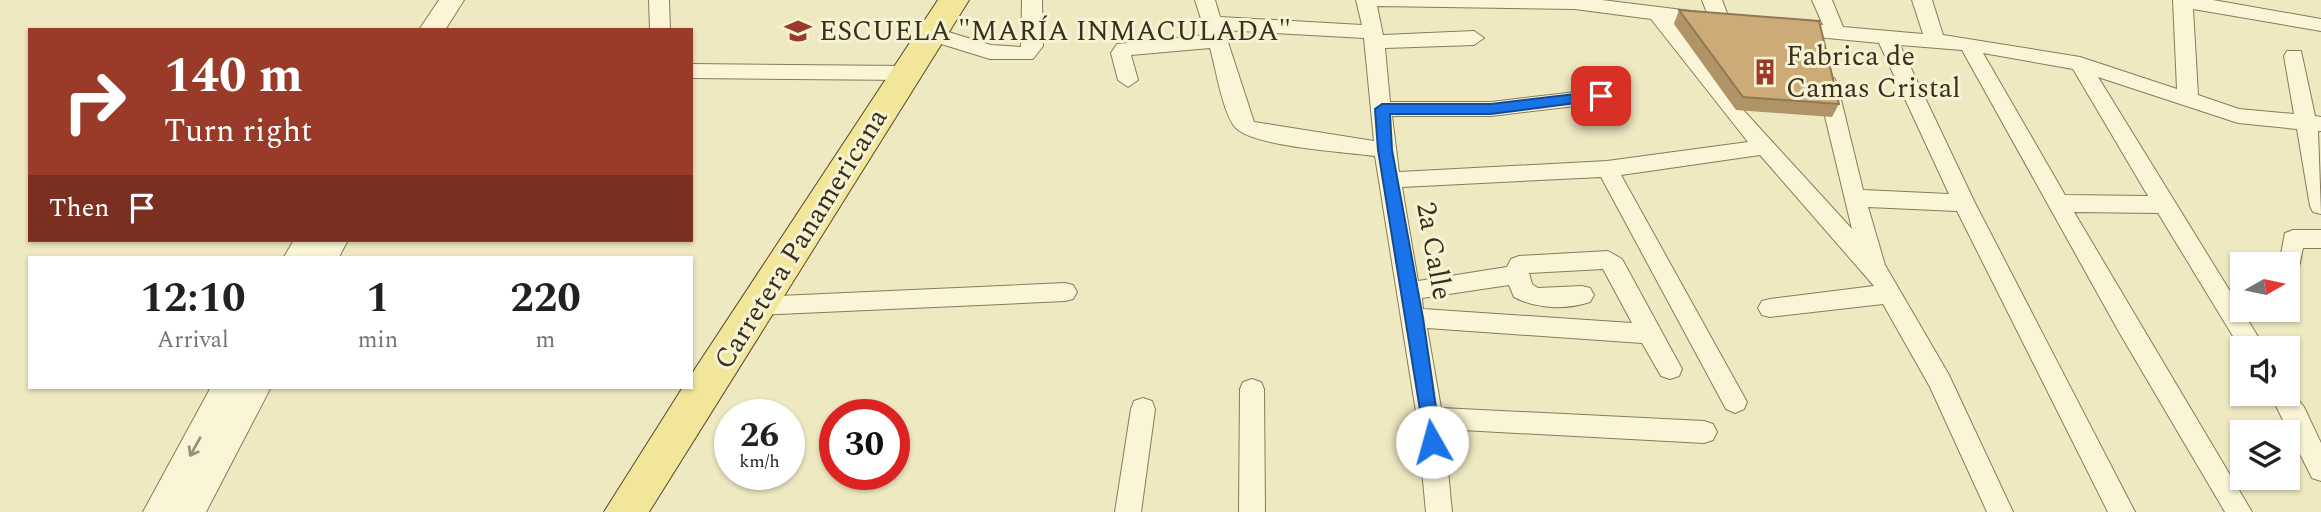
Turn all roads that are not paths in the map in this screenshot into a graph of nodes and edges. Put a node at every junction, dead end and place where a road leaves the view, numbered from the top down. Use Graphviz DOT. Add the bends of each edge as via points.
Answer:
graph roads {
  1 [pos="452,0"];
  2 [pos="471,0"];
  3 [pos="659,0"];
  4 [pos="954,0"];
  5 [pos="1032,0"];
  6 [pos="1205,0"];
  7 [pos="1366,0"];
  8 [pos="1712,0"];
  9 [pos="1822,0"];
  10 [pos="1922,0"];
  11 [pos="2183,1"];
  12 [pos="1647,9"];
  13 [pos="1720,21"];
  14 [pos="1744,23"];
  15 [pos="2321,25"];
  16 [pos="1769,26"];
  17 [pos="433,28"];
  18 [pos="453,28"];
  19 [pos="660,28"];
  20 [pos="1214,32"];
  21 [pos="1826,33"];
  22 [pos="932,34"];
  23 [pos="1373,37"];
  24 [pos="1474,38"];
  25 [pos="1886,38"];
  26 [pos="1935,42"];
  27 [pos="1968,44"];
  28 [pos="2294,56"];
  29 [pos="2080,64"];
  30 [pos="693,71"];
  31 [pos="907,73"];
  32 [pos="1128,80"];
  33 [pos="1601,96"];
  34 [pos="2188,102"];
  35 [pos="1382,109"];
  36 [pos="2313,123"];
  37 [pos="1764,147"];
  38 [pos="1385,150"];
  39 [pos="1607,169"];
  40 [pos="1391,180"];
  41 [pos="1854,198"];
  42 [pos="1964,203"];
  43 [pos="2059,203"];
  44 [pos="2164,205"];
  45 [pos="2321,206"];
  46 [pos="2321,239"];
  47 [pos="2292,252"];
  48 [pos="1876,270"];
  49 [pos="1517,275"];
  50 [pos="1410,291"];
  51 [pos="1065,292"];
  52 [pos="1888,294"];
  53 [pos="1582,295"];
  54 [pos="757,306"];
  55 [pos="1770,308"];
  56 [pos="1415,318"];
  57 [pos="1648,334"];
  58 [pos="2246,336"];
  59 [pos="1670,369"];
  60 [pos="227,389"];
  61 [pos="254,389"];
  62 [pos="1252,389"];
  63 [pos="1735,402"];
  64 [pos="2289,406"];
  65 [pos="1143,409"];
  66 [pos="1430,418"];
  67 [pos="1704,432"];
  68 [pos="2321,470"];
  69 [pos="160,512"];
  70 [pos="188,512"];
  71 [pos="625,512"];
  72 [pos="1128,512"];
  73 [pos="1252,512"];
  74 [pos="1439,512"];
  75 [pos="2000,512"];
  76 [pos="2122,512"];
  77 [pos="2239,512"];
  1 -- 17 [label="street"];
  2 -- 18 [label="street"];
  3 -- 19 [label="street"];
  4 -- 22 [label="main road, Carretera Panamericana"];
  5 -- 22 [label="street" via="1033,46 1026,54 990,51"];
  6 -- 20 [label="street"];
  7 -- 12 [label="street" via="1576,3"];
  7 -- 23 [label="street, 2a Calle"];
  8 -- 13 [label="street"];
  9 -- 21 [label="street"];
  10 -- 26 [label="street"];
  11 -- 15 [label="street"];
  11 -- 34 [label="street"];
  12 -- 13 [label="street"];
  12 -- 37 [label="street"];
  13 -- 14 [label="street"];
  16 -- 21 [label="street"];
  20 -- 23 [label="street"];
  20 -- 32 [label="street" via="1124,49"];
  20 -- 38 [label="street" via="1247,127"];
  21 -- 25 [label="street"];
  21 -- 41 [label="street"];
  22 -- 31 [label="main road, Carretera Panamericana"];
  23 -- 24 [label="street"];
  23 -- 35 [label="street, 2a Calle"];
  25 -- 26 [label="street"];
  25 -- 42 [label="street"];
  26 -- 27 [label="street"];
  27 -- 29 [label="street"];
  27 -- 43 [label="street"];
  28 -- 36 [label="street"];
  29 -- 34 [label="street"];
  29 -- 44 [label="street"];
  30 -- 31 [label="street"];
  31 -- 54 [label="main road, Carretera Panamericana"];
  33 -- 35 [label="street" via="1491,109"];
  34 -- 36 [label="street" via="2238,116"];
  35 -- 38 [label="street, 2a Calle"];
  36 -- 45 [label="street"];
  37 -- 39 [label="street"];
  37 -- 48 [label="street"];
  38 -- 40 [label="street, 2a Calle"];
  39 -- 40 [label="street"];
  39 -- 63 [label="street"];
  40 -- 50 [label="street, 2a Calle"];
  41 -- 42 [label="street"];
  41 -- 48 [label="street"];
  42 -- 76 [label="street"];
  43 -- 44 [label="street"];
  43 -- 77 [label="street"];
  44 -- 58 [label="street"];
  46 -- 47 [label="street" via="2293,239"];
  48 -- 52 [label="street"];
  49 -- 50 [label="street"];
  49 -- 53 [label="street" via="1522,290 1535,297"];
  49 -- 57 [label="street" via="1519,264 1608,260"];
  50 -- 56 [label="street, 2a Calle"];
  51 -- 54 [label="street"];
  52 -- 55 [label="street"];
  52 -- 75 [label="street" via="1940,382"];
  54 -- 71 [label="main road, Carretera Panamericana"];
  56 -- 57 [label="street"];
  56 -- 66 [label="street, 2a Calle"];
  57 -- 59 [label="street"];
  60 -- 69 [label="street, one-way"];
  61 -- 70 [label="street"];
  62 -- 73 [label="street"];
  64 -- 68 [label="street"];
  65 -- 72 [label="street"];
  66 -- 67 [label="street"];
  66 -- 74 [label="street, 2a Calle"];
}
